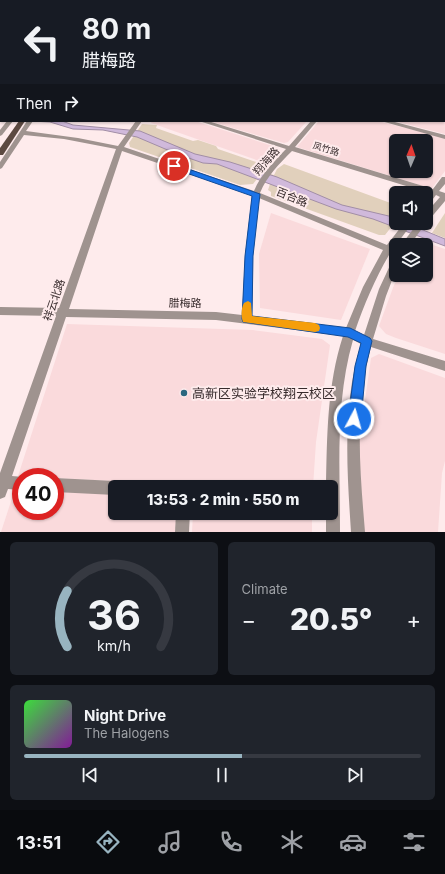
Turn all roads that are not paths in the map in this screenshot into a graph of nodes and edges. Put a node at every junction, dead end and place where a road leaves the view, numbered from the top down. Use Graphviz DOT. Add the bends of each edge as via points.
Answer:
graph roads {
  1 [pos="9,122"];
  2 [pos="14,122"];
  3 [pos="21,122"];
  4 [pos="29,122"];
  5 [pos="138,122"];
  6 [pos="205,122"];
  7 [pos="313,122"];
  8 [pos="388,122"];
  9 [pos="22,133"];
  10 [pos="0,134"];
  11 [pos="445,137"];
  12 [pos="0,141"];
  13 [pos="120,148"];
  14 [pos="291,148"];
  15 [pos="0,153"];
  16 [pos="0,166"];
  17 [pos="445,178"];
  18 [pos="434,192"];
  19 [pos="256,194"];
  20 [pos="445,196"];
  21 [pos="433,210"];
  22 [pos="407,230"];
  23 [pos="399,238"];
  24 [pos="389,249"];
  25 [pos="389,275"];
  26 [pos="0,311"];
  27 [pos="62,313"];
  28 [pos="247,319"];
  29 [pos="350,333"];
  30 [pos="368,339"];
  31 [pos="445,360"];
  32 [pos="445,366"];
  33 [pos="12,485"];
  34 [pos="64,485"];
  35 [pos="2,487"];
  36 [pos="108,488"];
  37 [pos="183,520"];
  38 [pos="182,532"];
  39 [pos="333,532"];
  40 [pos="358,532"];
  1 -- 10 [label="street"];
  2 -- 12 [label="main road"];
  3 -- 15 [label="main road"];
  4 -- 9 [label="street"];
  5 -- 13 [label="street, 祥云北路"];
  6 -- 14 [label="street, 凤竹路"];
  7 -- 14 [label="street, 翔海路"];
  8 -- 11 [label="street"];
  9 -- 13 [label="street, 百合路"];
  9 -- 16 [label="street"];
  13 -- 19 [label="street, 百合路"];
  13 -- 27 [label="street, 祥云北路"];
  14 -- 18 [label="street, 凤竹路"];
  14 -- 19 [label="street, 翔海路" via="268,172"];
  17 -- 18 [label="street"];
  18 -- 20 [label="street, 凤竹路"];
  19 -- 24 [label="street, 百合路"];
  19 -- 28 [label="street, 翔海路" via="249,256"];
  20 -- 21 [label="street"];
  22 -- 23 [label="street"];
  24 -- 29 [label="street" via="374,272"];
  25 -- 30 [label="street"];
  26 -- 27 [label="street, 腊梅路"];
  27 -- 28 [label="street, 腊梅路"];
  27 -- 35 [label="street, 祥云北路"];
  28 -- 29 [label="street, 腊梅路"];
  29 -- 30 [label="street, 腊梅路"];
  29 -- 39 [label="street" via="342,360 336,407 332,486"];
  30 -- 31 [label="street" via="422,351"];
  30 -- 32 [label="street"];
  30 -- 40 [label="street" via="360,366 354,419 354,485"];
  33 -- 35 [label="street"];
  34 -- 36 [label="street"];
  37 -- 38 [label="street"];
}
